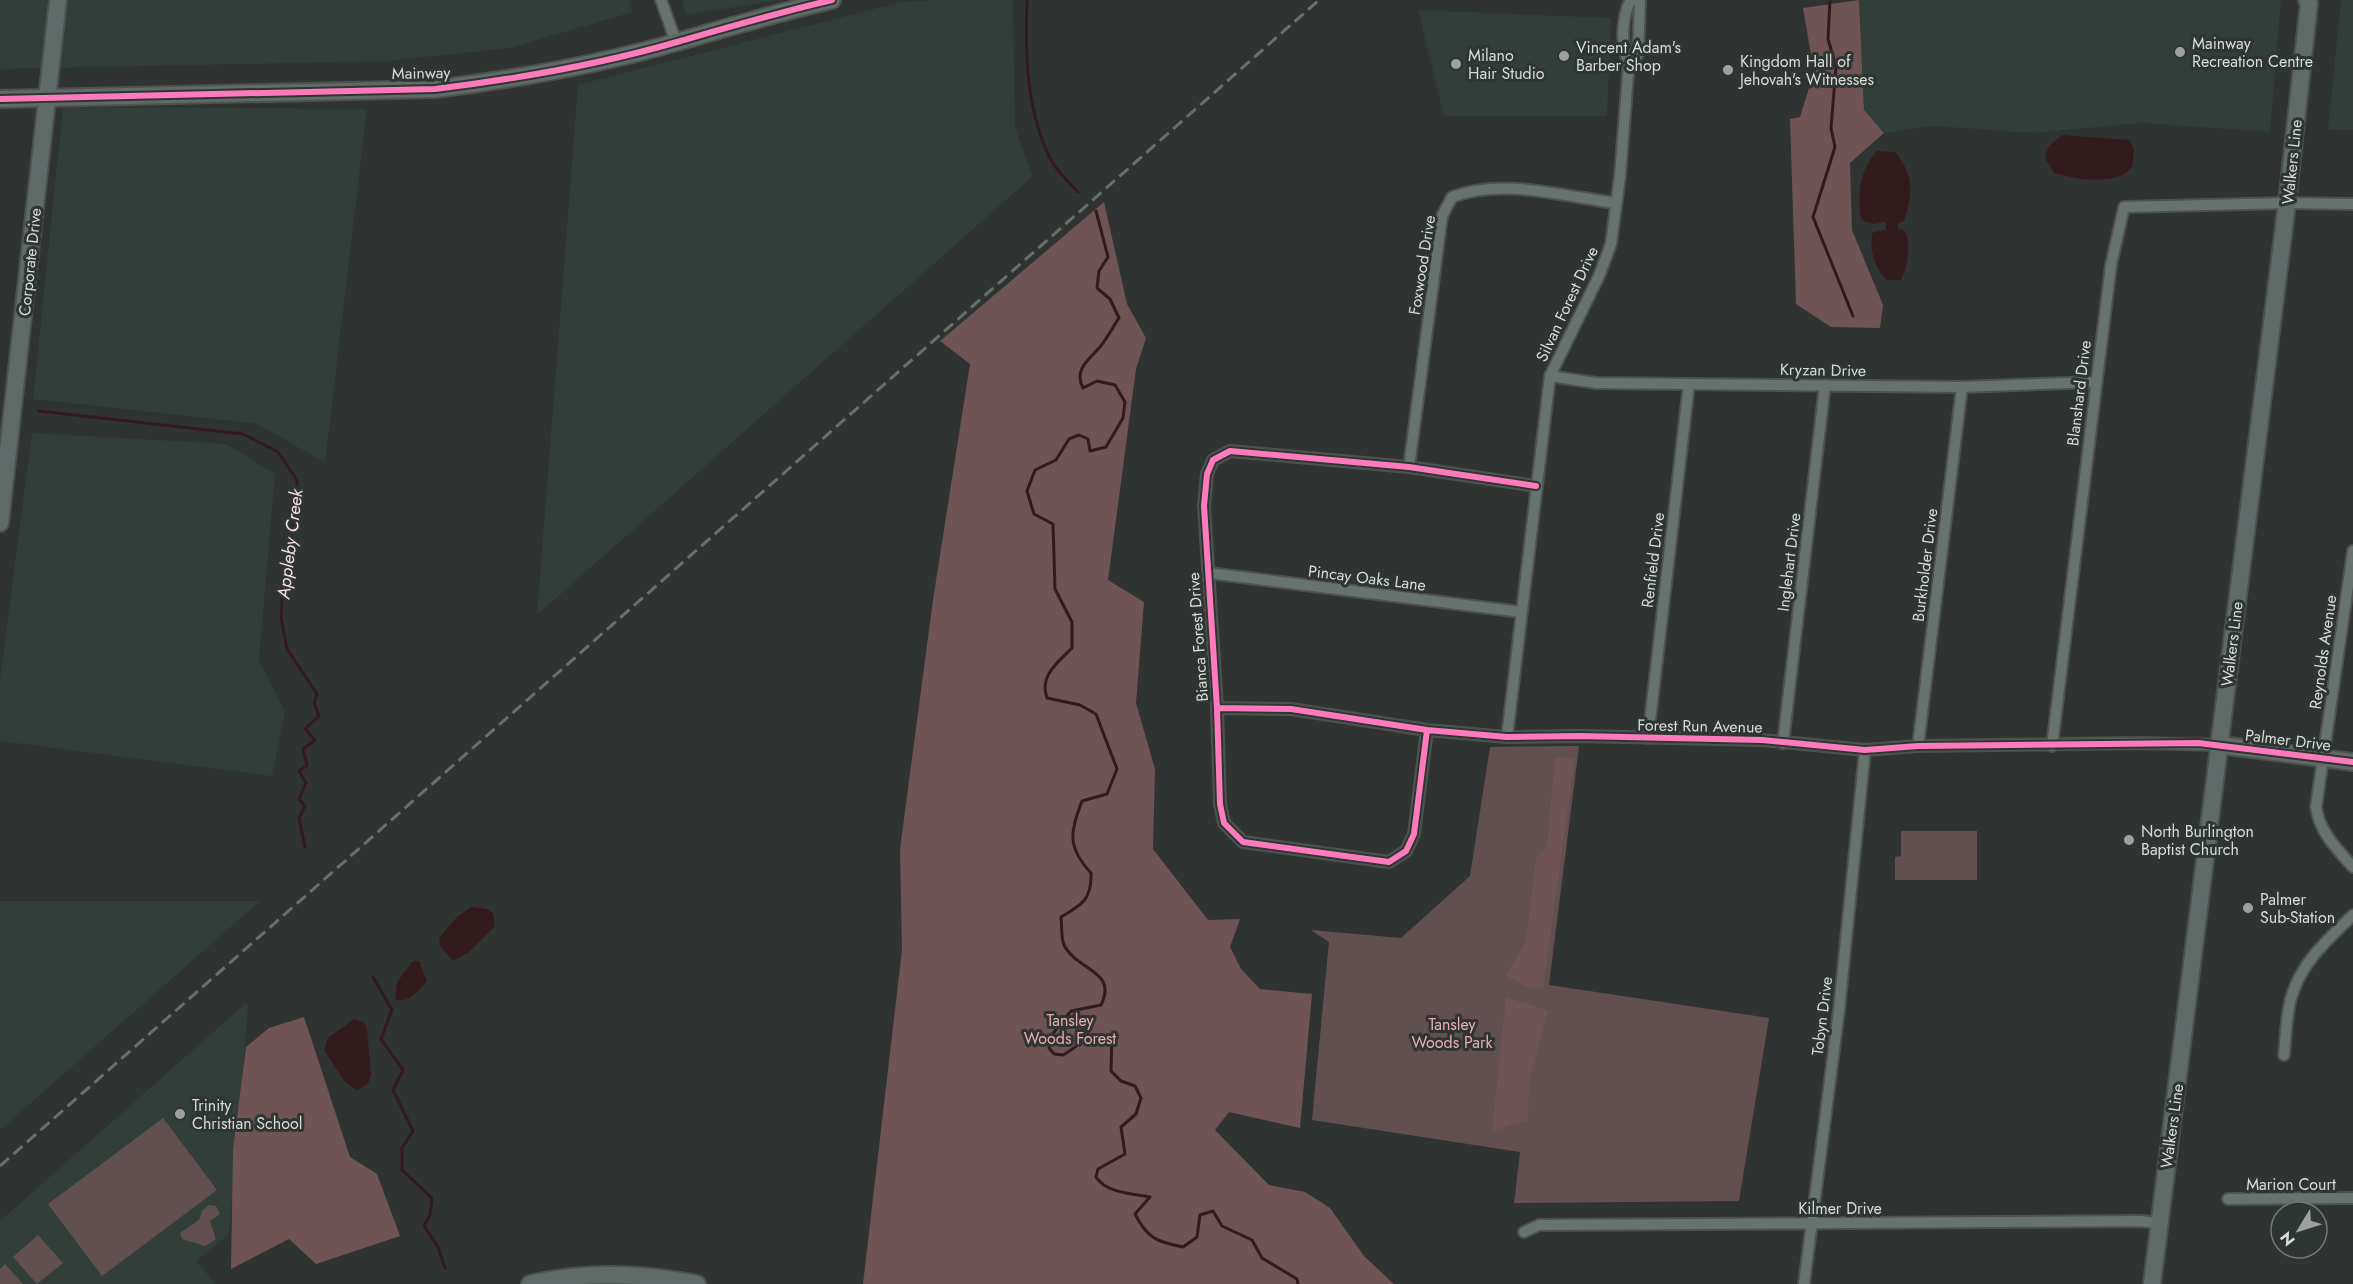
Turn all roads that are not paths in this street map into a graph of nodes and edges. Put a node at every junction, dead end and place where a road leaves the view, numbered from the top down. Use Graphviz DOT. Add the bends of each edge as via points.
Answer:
graph roads {
  1 [pos="58,0"];
  2 [pos="661,0"];
  3 [pos="832,0"];
  4 [pos="1631,0"];
  5 [pos="1640,0"];
  6 [pos="2310,1"];
  7 [pos="676,42"];
  8 [pos="1629,63"];
  9 [pos="48,98"];
  10 [pos="0,99"];
  11 [pos="2287,202"];
  12 [pos="1615,203"];
  13 [pos="2353,204"];
  14 [pos="1550,376"];
  15 [pos="2095,382"];
  16 [pos="1689,384"];
  17 [pos="1826,385"];
  18 [pos="1962,387"];
  19 [pos="1409,467"];
  20 [pos="1536,486"];
  21 [pos="0,523"];
  22 [pos="2353,551"];
  23 [pos="1209,573"];
  24 [pos="1521,612"];
  25 [pos="1217,708"];
  26 [pos="1427,730"];
  27 [pos="1506,737"];
  28 [pos="1648,738"];
  29 [pos="1783,743"];
  30 [pos="2220,745"];
  31 [pos="1918,746"];
  32 [pos="2052,746"];
  33 [pos="1865,750"];
  34 [pos="2323,758"];
  35 [pos="2353,762"];
  36 [pos="2353,867"];
  37 [pos="2353,915"];
  38 [pos="2284,1054"];
  39 [pos="2353,1198"];
  40 [pos="2228,1199"];
  41 [pos="1811,1223"];
  42 [pos="2158,1223"];
  43 [pos="1524,1232"];
  44 [pos="530,1284"];
  45 [pos="697,1284"];
  46 [pos="1804,1284"];
  47 [pos="2152,1284"];
  1 -- 9 [label="street, Corporate Drive"];
  2 -- 7 [label="street"];
  3 -- 7 [label="street, Mainway"];
  4 -- 8 [label="street, Silvan Forest Drive" via="1626,8 1624,54"];
  5 -- 8 [label="street, Silvan Forest Drive" via="1638,54"];
  6 -- 11 [label="street, Walkers Line"];
  7 -- 9 [label="street, Mainway" via="501,81 435,89"];
  8 -- 12 [label="street, Silvan Forest Drive"];
  9 -- 10 [label="street, Mainway"];
  9 -- 21 [label="street, Corporate Drive"];
  11 -- 13 [label="street"];
  11 -- 15 [label="street, Blanshard Drive" via="2124,207 2111,265"];
  11 -- 30 [label="street, Walkers Line"];
  12 -- 14 [label="street, Silvan Forest Drive" via="1611,244 1602,269"];
  12 -- 19 [label="street, Foxwood Drive" via="1508,188 1470,191 1452,197 1442,216"];
  14 -- 16 [label="street, Kryzan Drive" via="1596,383"];
  14 -- 20 [label="street, Silvan Forest Drive"];
  15 -- 18 [label="street, Kryzan Drive"];
  15 -- 32 [label="street, Blanshard Drive"];
  16 -- 17 [label="street, Kryzan Drive"];
  16 -- 28 [label="street, Renfield Drive"];
  17 -- 18 [label="street, Kryzan Drive"];
  17 -- 29 [label="street, Inglehart Drive"];
  18 -- 31 [label="street, Burkholder Drive"];
  19 -- 20 [label="street, Bianca Forest Drive"];
  19 -- 23 [label="street, Bianca Forest Drive" via="1230,451 1213,460 1207,474 1204,506"];
  20 -- 24 [label="street, Silvan Forest Drive"];
  22 -- 34 [label="street, Reynolds Avenue"];
  23 -- 24 [label="street, Pincay Oaks Lane"];
  23 -- 25 [label="street, Bianca Forest Drive"];
  24 -- 27 [label="street, Silvan Forest Drive"];
  25 -- 26 [label="street, Forest Run Avenue" via="1291,710"];
  25 -- 26 [label="street, Bianca Forest Drive" via="1220,804 1224,823 1243,842 1389,862 1406,851 1414,834"];
  26 -- 27 [label="street, Forest Run Avenue"];
  27 -- 28 [label="street, Forest Run Avenue"];
  28 -- 29 [label="street, Forest Run Avenue"];
  29 -- 33 [label="street, Forest Run Avenue"];
  30 -- 32 [label="street, Forest Run Avenue"];
  30 -- 34 [label="street, Palmer Drive"];
  30 -- 42 [label="street, Walkers Line"];
  31 -- 32 [label="street, Forest Run Avenue"];
  31 -- 33 [label="street, Forest Run Avenue"];
  33 -- 41 [label="street, Tobyn Drive" via="1839,1010"];
  34 -- 35 [label="street, Palmer Drive"];
  34 -- 36 [label="street, Reynolds Avenue" via="2316,807 2318,821"];
  37 -- 38 [label="street" via="2323,945 2297,981 2291,997"];
  39 -- 40 [label="street, Marion Court"];
  41 -- 42 [label="street, Kilmer Drive"];
  41 -- 43 [label="street, Kilmer Drive" via="1539,1225"];
  41 -- 46 [label="street, Tobyn Drive"];
  42 -- 47 [label="street, Walkers Line"];
  44 -- 45 [label="street" via="618,1275"];
}
